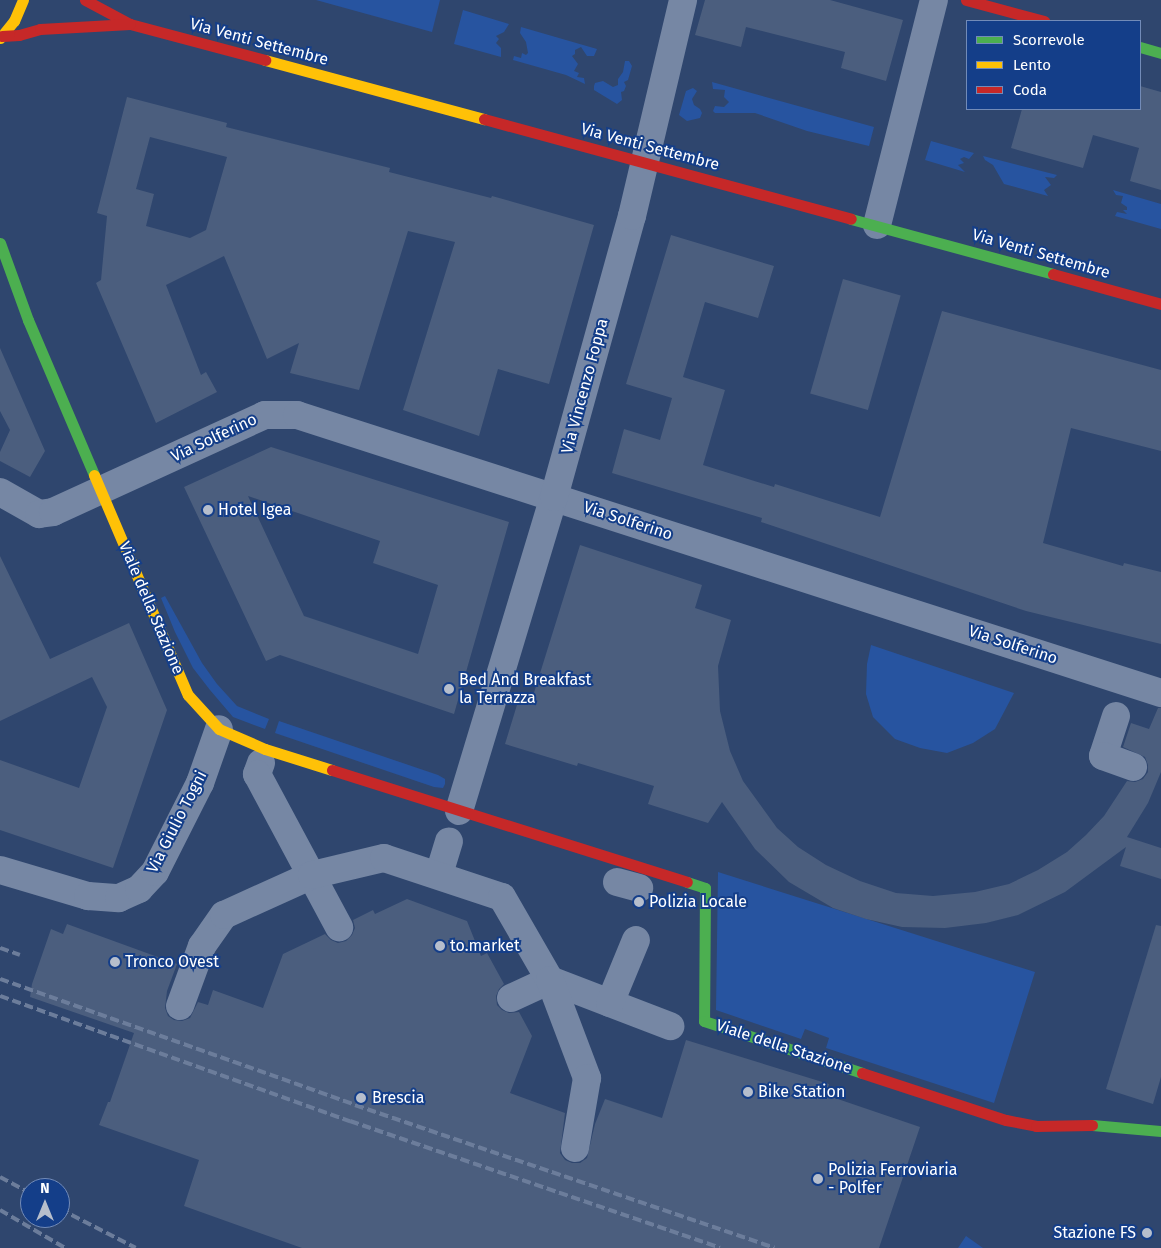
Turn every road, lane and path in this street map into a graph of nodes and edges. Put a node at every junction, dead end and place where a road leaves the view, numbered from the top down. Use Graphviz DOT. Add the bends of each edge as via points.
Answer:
graph roads {
  1 [pos="23,0"];
  2 [pos="85,0"];
  3 [pos="683,0"];
  4 [pos="934,0"];
  5 [pos="966,0"];
  6 [pos="1040,20"];
  7 [pos="130,24"];
  8 [pos="1,37"];
  9 [pos="1141,47"];
  10 [pos="1161,53"];
  11 [pos="646,163"];
  12 [pos="877,225"];
  13 [pos="0,243"];
  14 [pos="1161,304"];
  15 [pos="100,490"];
  16 [pos="0,492"];
  17 [pos="554,497"];
  18 [pos="1161,693"];
  19 [pos="1116,716"];
  20 [pos="219,730"];
  21 [pos="262,763"];
  22 [pos="1133,767"];
  23 [pos="459,811"];
  24 [pos="449,842"];
  25 [pos="0,870"];
  26 [pos="439,874"];
  27 [pos="312,875"];
  28 [pos="339,927"];
  29 [pos="636,940"];
  30 [pos="550,980"];
  31 [pos="511,998"];
  32 [pos="610,1003"];
  33 [pos="180,1006"];
  34 [pos="670,1026"];
  35 [pos="1161,1131"];
  36 [pos="575,1148"];
  1 -- 8 [label="street" via="14,21"];
  2 -- 7 [label="street, Via Venti Settembre"];
  3 -- 11 [label="street, Via Vincenzo Foppa"];
  4 -- 12 [label="street"];
  5 -- 6 [label="street"];
  7 -- 8 [label="street, Via Venti Settembre" via="40,29"];
  7 -- 11 [label="street, Via Venti Settembre"];
  9 -- 10 [label="street"];
  11 -- 12 [label="street, Via Venti Settembre"];
  11 -- 17 [label="street, Via Vincenzo Foppa"];
  12 -- 14 [label="street, Via Venti Settembre"];
  13 -- 15 [label="street, Viale della Stazione" via="28,320"];
  15 -- 16 [label="street, Via Solferino" via="53,512 39,514"];
  15 -- 17 [label="street, Via Solferino" via="265,414 297,414"];
  15 -- 20 [label="street, Viale della Stazione" via="188,695"];
  17 -- 18 [label="street, Via Solferino"];
  17 -- 23 [label="street, Via Vincenzo Foppa"];
  19 -- 22 [label="street" via="1103,756"];
  20 -- 23 [label="street, Viale della Stazione" via="265,749"];
  20 -- 25 [label="street, Via Giulio Togni" via="200,783 154,872 139,889 119,898 88,896"];
  21 -- 27 [label="street" via="257,774"];
  23 -- 35 [label="street, Viale della Stazione" via="705,888 704,1021 1006,1120 1036,1126 1108,1125"];
  24 -- 26 [label="street"];
  26 -- 27 [label="street" via="384,858"];
  26 -- 30 [label="street" via="502,897"];
  27 -- 28 [label="street"];
  27 -- 33 [label="street" via="224,915 202,946"];
  29 -- 32 [label="street"];
  30 -- 31 [label="street"];
  30 -- 32 [label="street"];
  30 -- 36 [label="street" via="586,1078"];
  32 -- 34 [label="street"];
}
